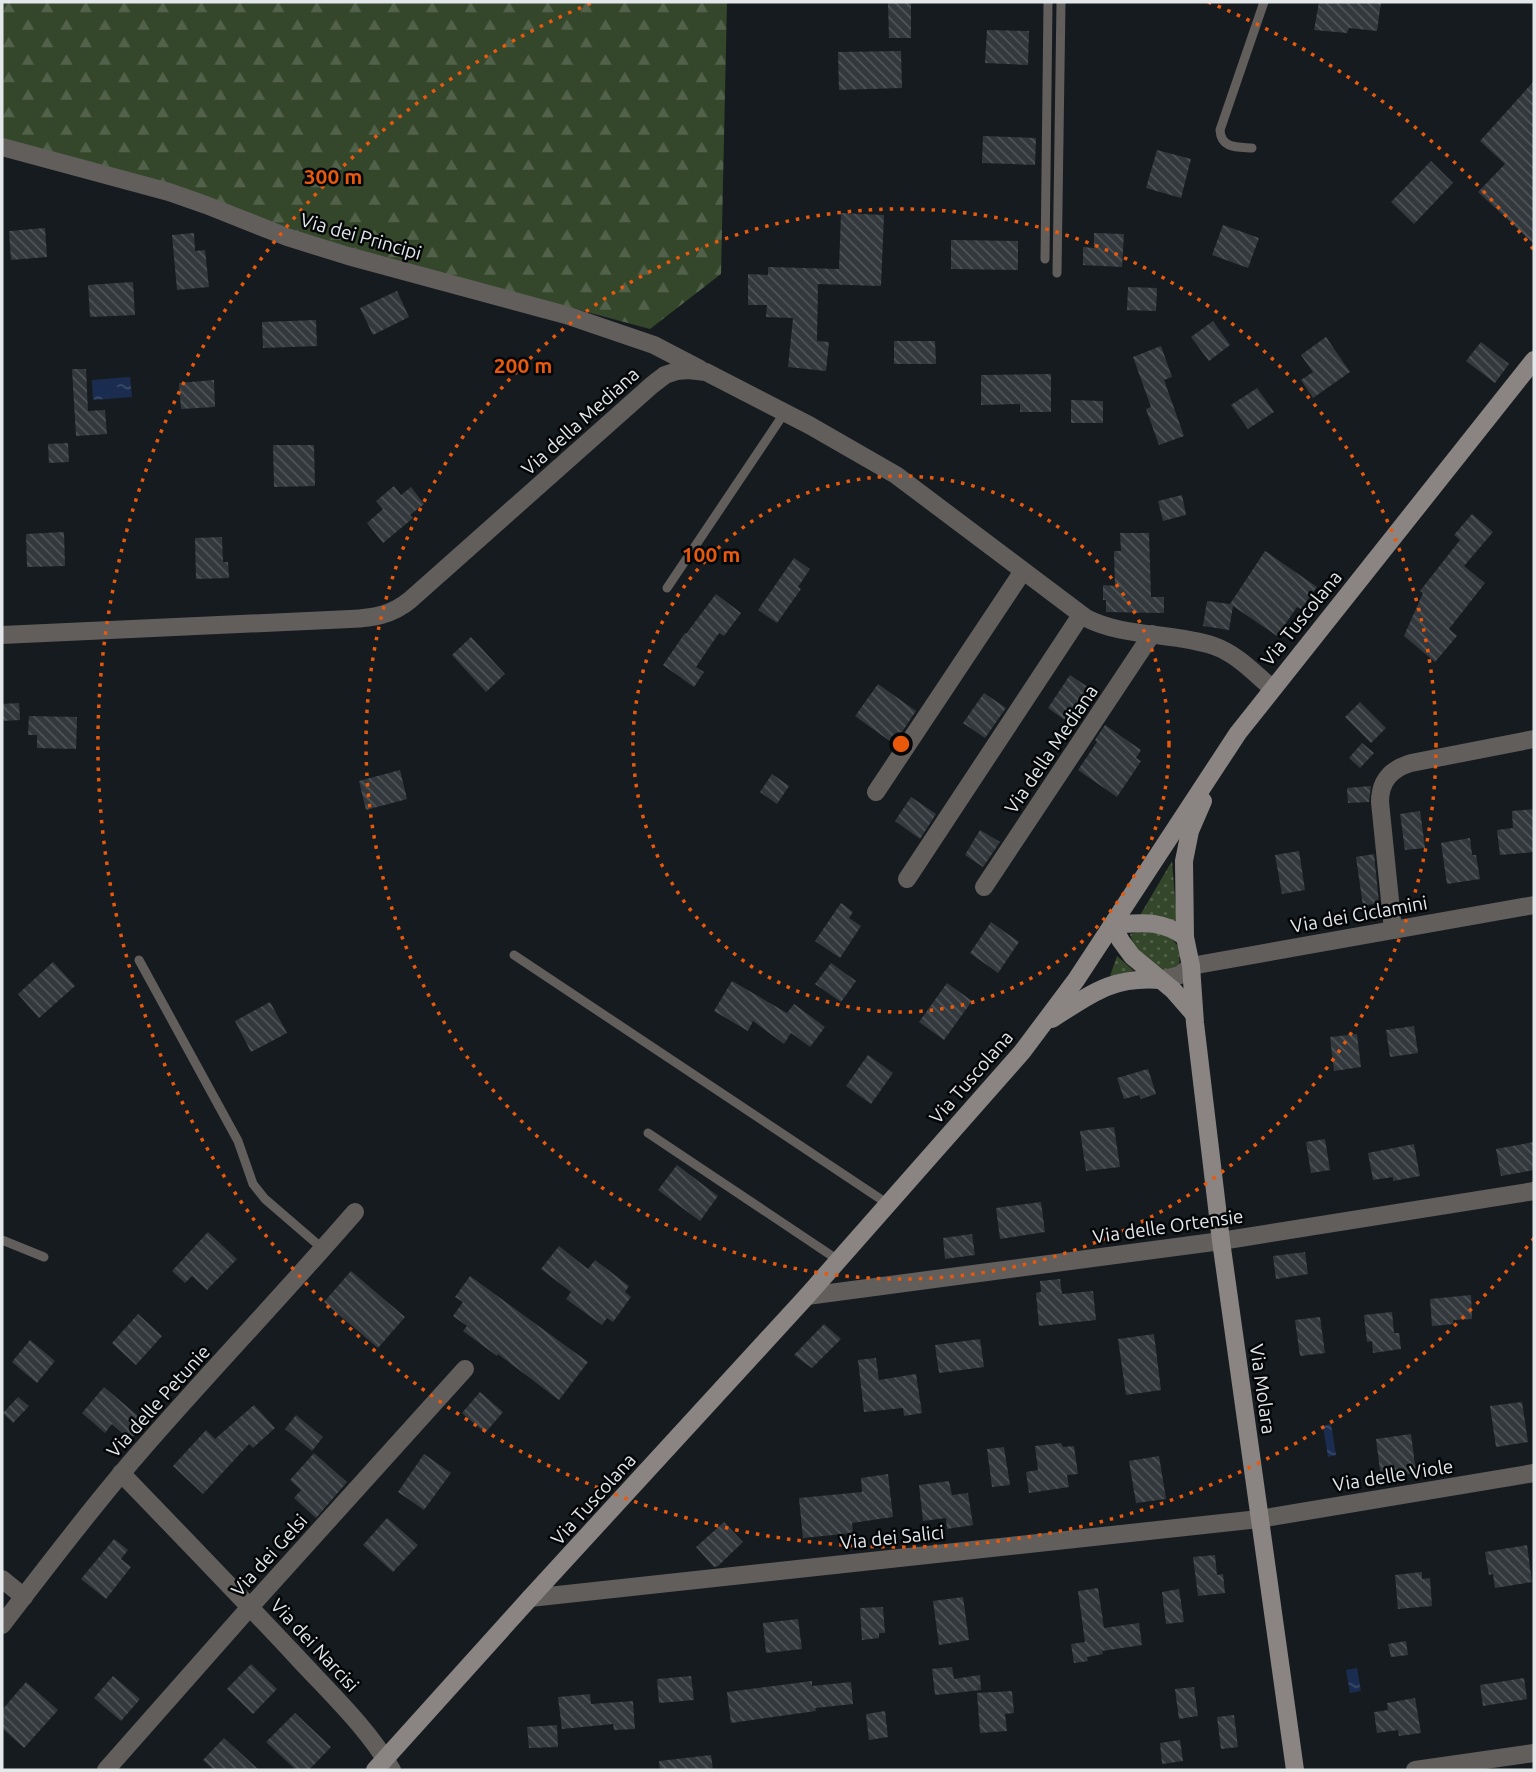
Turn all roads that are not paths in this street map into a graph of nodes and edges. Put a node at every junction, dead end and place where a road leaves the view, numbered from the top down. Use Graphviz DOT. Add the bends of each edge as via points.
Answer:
graph roads {
  1 [pos="1048,2"];
  2 [pos="1061,2"];
  3 [pos="1264,2"];
  4 [pos="2,148"];
  5 [pos="1252,148"];
  6 [pos="1045,259"];
  7 [pos="1058,273"];
  8 [pos="1534,360"];
  9 [pos="706,372"];
  10 [pos="785,412"];
  11 [pos="1023,570"];
  12 [pos="667,588"];
  13 [pos="1081,615"];
  14 [pos="1152,634"];
  15 [pos="2,635"];
  16 [pos="1272,688"];
  17 [pos="1238,733"];
  18 [pos="1534,739"];
  19 [pos="876,792"];
  20 [pos="907,879"];
  21 [pos="985,887"];
  22 [pos="1534,905"];
  23 [pos="1112,925"];
  24 [pos="1393,930"];
  25 [pos="1185,937"];
  26 [pos="514,955"];
  27 [pos="138,960"];
  28 [pos="1191,966"];
  29 [pos="1161,980"];
  30 [pos="1194,1013"];
  31 [pos="1042,1026"];
  32 [pos="648,1133"];
  33 [pos="1534,1191"];
  34 [pos="888,1203"];
  35 [pos="355,1212"];
  36 [pos="2,1240"];
  37 [pos="1221,1241"];
  38 [pos="323,1249"];
  39 [pos="44,1257"];
  40 [pos="838,1260"];
  41 [pos="807,1296"];
  42 [pos="465,1369"];
  43 [pos="121,1473"];
  44 [pos="1534,1473"];
  45 [pos="1259,1519"];
  46 [pos="2,1579"];
  47 [pos="24,1597"];
  48 [pos="530,1598"];
  49 [pos="250,1607"];
  50 [pos="2,1625"];
  51 [pos="1534,1753"];
  52 [pos="384,1767"];
  53 [pos="106,1770"];
  54 [pos="1295,1770"];
  55 [pos="1415,1770"];
  1 -- 6 [label="lane"];
  2 -- 7 [label="lane"];
  3 -- 5 [label="lane" via="1220,130 1226,144"];
  4 -- 9 [label="street, Via dei Principi" via="169,192 359,260 566,315 654,345"];
  8 -- 16 [label="main road, Via Tuscolana"];
  9 -- 10 [label="street, Via della Mediana"];
  9 -- 15 [label="street, Via della Mediana" via="677,371 652,384 391,613 350,619"];
  10 -- 11 [label="street, Via della Mediana" via="896,475"];
  10 -- 12 [label="lane"];
  11 -- 13 [label="street, Via della Mediana"];
  11 -- 19 [label="street"];
  13 -- 14 [label="street, Via della Mediana" via="1102,625"];
  13 -- 20 [label="street"];
  14 -- 16 [label="street, Via della Mediana" via="1221,649"];
  14 -- 21 [label="street, Via della Mediana"];
  16 -- 17 [label="main road, Via Tuscolana"];
  17 -- 23 [label="main road, Via Tuscolana"];
  17 -- 25 [label="main road, Via Molara" via="1196,815 1186,845"];
  18 -- 24 [label="street" via="1411,763 1385,779 1380,802"];
  22 -- 24 [label="street, Via dei Ciclamini"];
  23 -- 25 [label="main road" via="1157,923"];
  23 -- 29 [label="main road" via="1132,956"];
  23 -- 31 [label="main road, Via Tuscolana"];
  24 -- 28 [label="street, Via dei Ciclamini"];
  25 -- 28 [label="main road, Via Molara"];
  26 -- 34 [label="lane"];
  27 -- 38 [label="lane" via="238,1142 253,1184"];
  28 -- 29 [label="street, Via dei Ciclamini" via="1180,975"];
  28 -- 30 [label="main road, Via Molara"];
  29 -- 30 [label="main road"];
  29 -- 31 [label="main road" via="1133,979 1105,986"];
  30 -- 37 [label="main road, Via Molara"];
  31 -- 34 [label="main road, Via Tuscolana"];
  32 -- 40 [label="lane"];
  33 -- 37 [label="street, Via delle Ortensie"];
  34 -- 40 [label="main road, Via Tuscolana"];
  35 -- 38 [label="street, Via delle Petunie"];
  36 -- 39 [label="lane"];
  37 -- 41 [label="street, Via delle Ortensie"];
  37 -- 45 [label="main road, Via Molara"];
  38 -- 43 [label="street, Via delle Petunie"];
  40 -- 41 [label="main road, Via Tuscolana"];
  41 -- 48 [label="main road, Via Tuscolana"];
  42 -- 49 [label="street, Via dei Gelsi"];
  43 -- 47 [label="street, Via delle Petunie"];
  43 -- 49 [label="street, Via dei Narcisi"];
  44 -- 45 [label="street, Via delle Viole"];
  45 -- 48 [label="street, Via dei Salici"];
  45 -- 54 [label="main road, Via Molara"];
  46 -- 47 [label="street"];
  47 -- 50 [label="street, Via delle Petunie"];
  48 -- 52 [label="main road, Via Tuscolana"];
  49 -- 52 [label="street, Via dei Narcisi" via="354,1718"];
  49 -- 53 [label="street, Via dei Gelsi"];
  51 -- 55 [label="street"];
}
